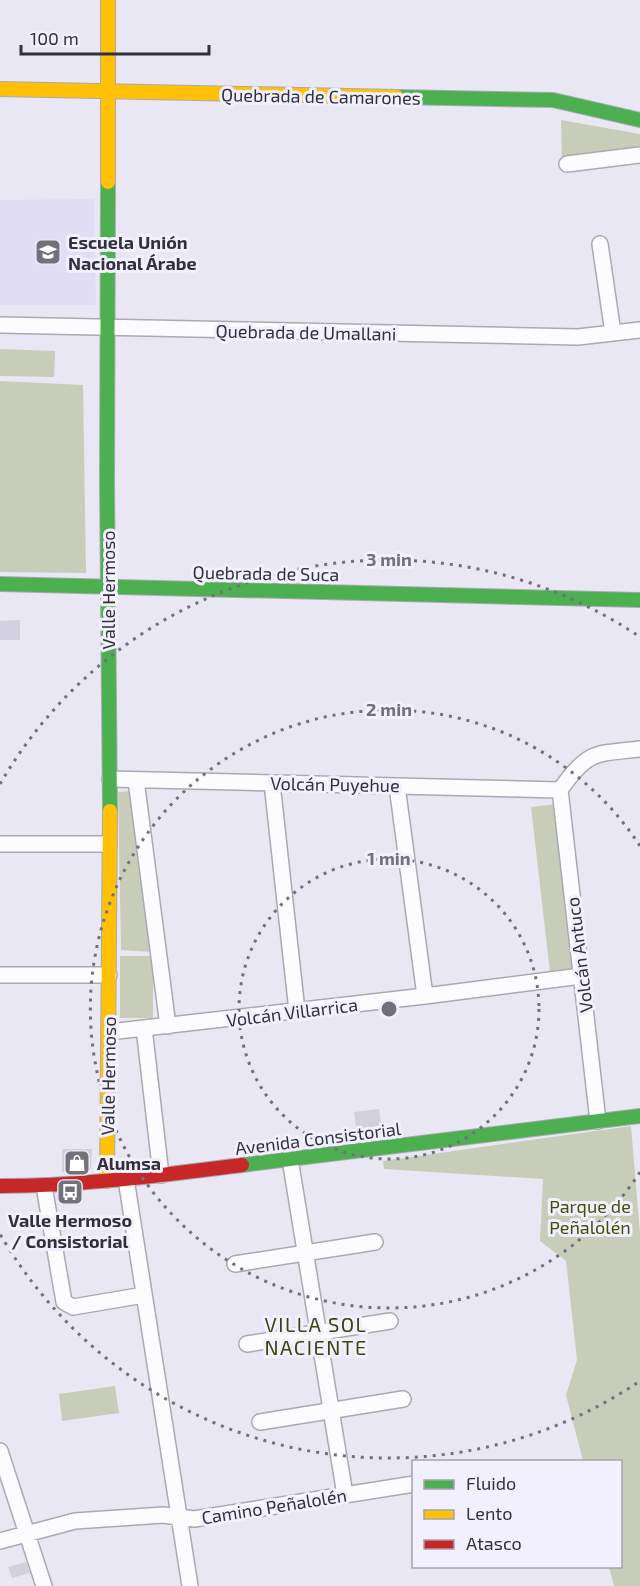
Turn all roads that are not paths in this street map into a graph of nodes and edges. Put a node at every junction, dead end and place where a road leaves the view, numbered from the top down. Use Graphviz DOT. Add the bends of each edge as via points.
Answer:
graph roads {
  1 [pos="108,0"];
  2 [pos="0,89"];
  3 [pos="107,92"];
  4 [pos="640,120"];
  5 [pos="640,155"];
  6 [pos="567,164"];
  7 [pos="600,244"];
  8 [pos="0,325"];
  9 [pos="107,328"];
  10 [pos="640,330"];
  11 [pos="613,333"];
  12 [pos="0,584"];
  13 [pos="108,587"];
  14 [pos="640,600"];
  15 [pos="640,748"];
  16 [pos="110,779"];
  17 [pos="136,780"];
  18 [pos="272,783"];
  19 [pos="397,786"];
  20 [pos="560,789"];
  21 [pos="0,844"];
  22 [pos="109,844"];
  23 [pos="0,975"];
  24 [pos="109,975"];
  25 [pos="581,976"];
  26 [pos="425,996"];
  27 [pos="297,1011"];
  28 [pos="168,1026"];
  29 [pos="144,1028"];
  30 [pos="109,1032"];
  31 [pos="640,1116"];
  32 [pos="598,1121"];
  33 [pos="290,1159"];
  34 [pos="161,1175"];
  35 [pos="126,1179"];
  36 [pos="107,1181"];
  37 [pos="44,1185"];
  38 [pos="0,1186"];
  39 [pos="375,1242"];
  40 [pos="306,1253"];
  41 [pos="235,1264"];
  42 [pos="144,1295"];
  43 [pos="390,1321"];
  44 [pos="319,1332"];
  45 [pos="247,1344"];
  46 [pos="403,1399"];
  47 [pos="331,1410"];
  48 [pos="260,1422"];
  49 [pos="0,1450"];
  50 [pos="412,1484"];
  51 [pos="345,1495"];
  52 [pos="180,1517"];
  53 [pos="27,1533"];
  54 [pos="0,1541"];
  55 [pos="44,1586"];
  56 [pos="190,1586"];
  1 -- 3 [label="street, Valle Hermoso"];
  2 -- 3 [label="street, Quebrada de Camarones"];
  3 -- 4 [label="street, Quebrada de Camarones" via="553,100"];
  3 -- 9 [label="street, Valle Hermoso"];
  5 -- 6 [label="street"];
  7 -- 11 [label="street"];
  8 -- 9 [label="street, Quebrada de Umallani"];
  9 -- 11 [label="street, Quebrada de Umallani" via="578,337"];
  9 -- 13 [label="street, Valle Hermoso"];
  10 -- 11 [label="street, Quebrada de Umallani"];
  12 -- 13 [label="street, Quebrada de Suca"];
  13 -- 14 [label="street, Quebrada de Suca"];
  13 -- 16 [label="street, Valle Hermoso"];
  15 -- 20 [label="street" via="595,754 581,763"];
  16 -- 17 [label="street, Volcán Puyehue"];
  16 -- 22 [label="street, Valle Hermoso"];
  17 -- 18 [label="street, Volcán Puyehue"];
  17 -- 28 [label="street"];
  18 -- 19 [label="street, Volcán Puyehue"];
  18 -- 27 [label="street"];
  19 -- 20 [label="street, Volcán Puyehue"];
  19 -- 26 [label="street"];
  20 -- 25 [label="street, Volcán Antuco"];
  21 -- 22 [label="street"];
  22 -- 24 [label="street, Valle Hermoso"];
  23 -- 24 [label="street"];
  24 -- 30 [label="street, Valle Hermoso"];
  25 -- 26 [label="street, Volcán Villarrica"];
  25 -- 32 [label="street, Volcán Antuco"];
  26 -- 27 [label="street, Volcán Villarrica"];
  27 -- 28 [label="street, Volcán Villarrica"];
  28 -- 29 [label="street, Volcán Villarrica"];
  29 -- 30 [label="street, Volcán Villarrica"];
  29 -- 34 [label="street, Valle Hermoso"];
  30 -- 36 [label="street, Valle Hermoso"];
  31 -- 32 [label="street, Avenida Consistorial"];
  32 -- 33 [label="street, Avenida Consistorial"];
  33 -- 34 [label="street, Avenida Consistorial"];
  33 -- 40 [label="street"];
  34 -- 35 [label="street, Avenida Consistorial"];
  35 -- 36 [label="street, Avenida Consistorial"];
  35 -- 42 [label="street"];
  36 -- 37 [label="street, Avenida Consistorial"];
  37 -- 38 [label="street, Avenida Consistorial"];
  37 -- 42 [label="street" via="64,1302 73,1307"];
  39 -- 40 [label="street"];
  40 -- 41 [label="street"];
  40 -- 44 [label="street"];
  42 -- 52 [label="street"];
  43 -- 44 [label="street"];
  44 -- 45 [label="street"];
  44 -- 47 [label="street"];
  46 -- 47 [label="street"];
  47 -- 48 [label="street"];
  47 -- 51 [label="street"];
  49 -- 53 [label="street"];
  50 -- 51 [label="street, Camino Peñalolén"];
  51 -- 52 [label="street, Camino Peñalolén" via="194,1520"];
  52 -- 53 [label="street, Camino Peñalolén" via="75,1521"];
  52 -- 56 [label="street"];
  53 -- 54 [label="street, Camino Peñalolén"];
  53 -- 55 [label="street"];
}
